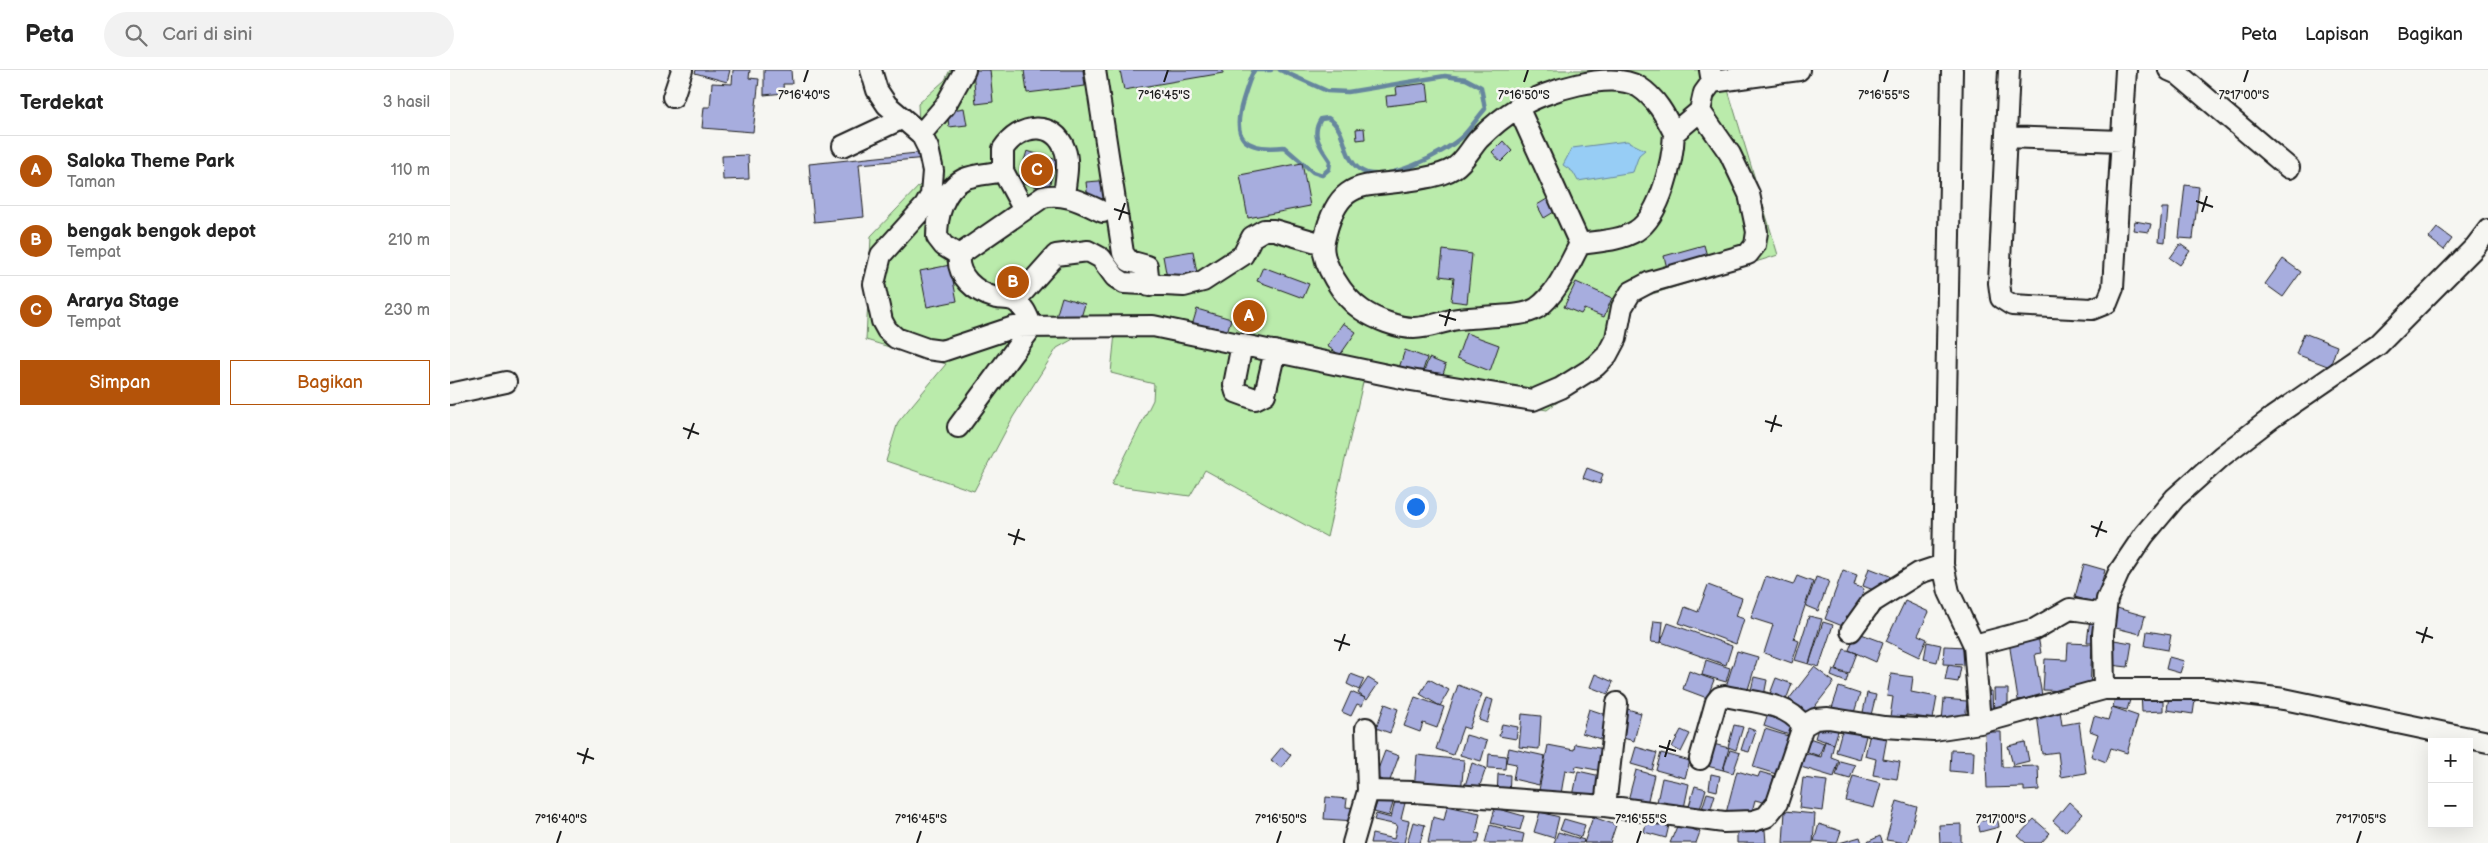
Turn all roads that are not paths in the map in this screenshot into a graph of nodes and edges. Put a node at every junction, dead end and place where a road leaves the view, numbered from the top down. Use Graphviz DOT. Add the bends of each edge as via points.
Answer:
graph roads {
  1 [pos="682,70"];
  2 [pos="871,70"];
  3 [pos="965,70"];
  4 [pos="1095,70"];
  5 [pos="1800,70"];
  6 [pos="1952,70"];
  7 [pos="2009,70"];
  8 [pos="2126,70"];
  9 [pos="2169,70"];
  10 [pos="1711,76"];
  11 [pos="673,97"];
  12 [pos="1518,107"];
  13 [pos="1700,111"];
  14 [pos="901,119"];
  15 [pos="1674,132"];
  16 [pos="920,134"];
  17 [pos="2006,136"];
  18 [pos="2122,141"];
  19 [pos="842,146"];
  20 [pos="2289,168"];
  21 [pos="1003,171"];
  22 [pos="1064,196"];
  23 [pos="1024,210"];
  24 [pos="1103,212"];
  25 [pos="2488,230"];
  26 [pos="1323,244"];
  27 [pos="1580,244"];
  28 [pos="959,255"];
  29 [pos="1150,286"];
  30 [pos="1015,301"];
  31 [pos="1032,327"];
  32 [pos="1242,344"];
  33 [pos="1275,351"];
  34 [pos="506,382"];
  35 [pos="450,394"];
  36 [pos="958,426"];
  37 [pos="1943,565"];
  38 [pos="2104,614"];
  39 [pos="1851,631"];
  40 [pos="1974,645"];
  41 [pos="2104,689"];
  42 [pos="1617,703"];
  43 [pos="1980,723"];
  44 [pos="1803,726"];
  45 [pos="1366,728"];
  46 [pos="2488,742"];
  47 [pos="1700,758"];
  48 [pos="1368,791"];
  49 [pos="1605,806"];
  50 [pos="1352,843"];
  1 -- 11 [label="street"];
  2 -- 14 [label="street" via="877,90"];
  3 -- 16 [label="street" via="945,106"];
  4 -- 29 [label="street" via="1123,253 1129,261 1147,266"];
  5 -- 10 [label="street"];
  6 -- 37 [label="street"];
  7 -- 17 [label="street"];
  8 -- 18 [label="street"];
  9 -- 20 [label="street" via="2178,74"];
  10 -- 13 [label="street"];
  12 -- 15 [label="street" via="1555,91 1611,80 1638,86 1660,106"];
  12 -- 26 [label="street" via="1479,140 1453,169 1349,191 1338,200"];
  12 -- 27 [label="street"];
  13 -- 15 [label="street"];
  13 -- 33 [label="street" via="1730,154 1749,194 1758,232 1755,245 1748,254 1650,282 1631,292 1622,307 1616,338 1607,355 1596,366 1560,388 1534,400 1411,380"];
  14 -- 16 [label="street"];
  14 -- 19 [label="street"];
  15 -- 27 [label="street" via="1673,157 1648,220 1637,230 1619,238"];
  16 -- 31 [label="street" via="928,148 933,171 930,195 925,206 881,255 874,284 887,330 896,338 942,351 1014,327"];
  17 -- 18 [label="street"];
  17 -- 18 [label="street" via="2001,298 2012,305 2092,309 2107,303 2113,288"];
  21 -- 22 [label="street" via="1003,149 1007,142 1028,129 1044,128 1059,138 1066,152"];
  21 -- 23 [label="street"];
  21 -- 28 [label="street" via="963,180 939,212 938,237 944,246"];
  22 -- 23 [label="street" via="1043,197"];
  22 -- 24 [label="street"];
  23 -- 28 [label="street"];
  25 -- 38 [label="street" via="2475,248 2378,345 2222,456 2175,498 2119,572"];
  26 -- 27 [label="street" via="1333,278 1362,310 1395,325 1414,328 1455,320 1523,314 1534,309 1547,300"];
  26 -- 29 [label="street" via="1264,230 1252,237 1243,256 1203,281 1184,286"];
  28 -- 30 [label="street" via="957,265 963,277 976,289 996,298"];
  29 -- 30 [label="street" via="1124,283 1115,277 1101,258 1088,251 1062,252"];
  30 -- 31 [label="street" via="1024,309"];
  31 -- 32 [label="street" via="1154,326"];
  31 -- 36 [label="street"];
  32 -- 33 [label="street"];
  32 -- 33 [label="street" via="1234,385 1236,392 1255,399 1265,394"];
  34 -- 35 [label="street"];
  37 -- 39 [label="street" via="1919,573 1871,603"];
  37 -- 40 [label="street" via="1949,592"];
  38 -- 40 [label="street" via="2070,609 2034,630"];
  38 -- 41 [label="street"];
  40 -- 43 [label="street"];
  41 -- 43 [label="street"];
  41 -- 46 [label="street" via="2206,689 2274,698"];
  42 -- 49 [label="street"];
  43 -- 44 [label="street" via="1934,730 1884,727 1828,718 1815,719"];
  44 -- 47 [label="street" via="1797,716 1782,708 1720,697"];
  44 -- 49 [label="street" via="1777,803 1766,817 1754,821 1724,822"];
  45 -- 48 [label="street"];
  48 -- 49 [label="street"];
  48 -- 50 [label="street"];
}
